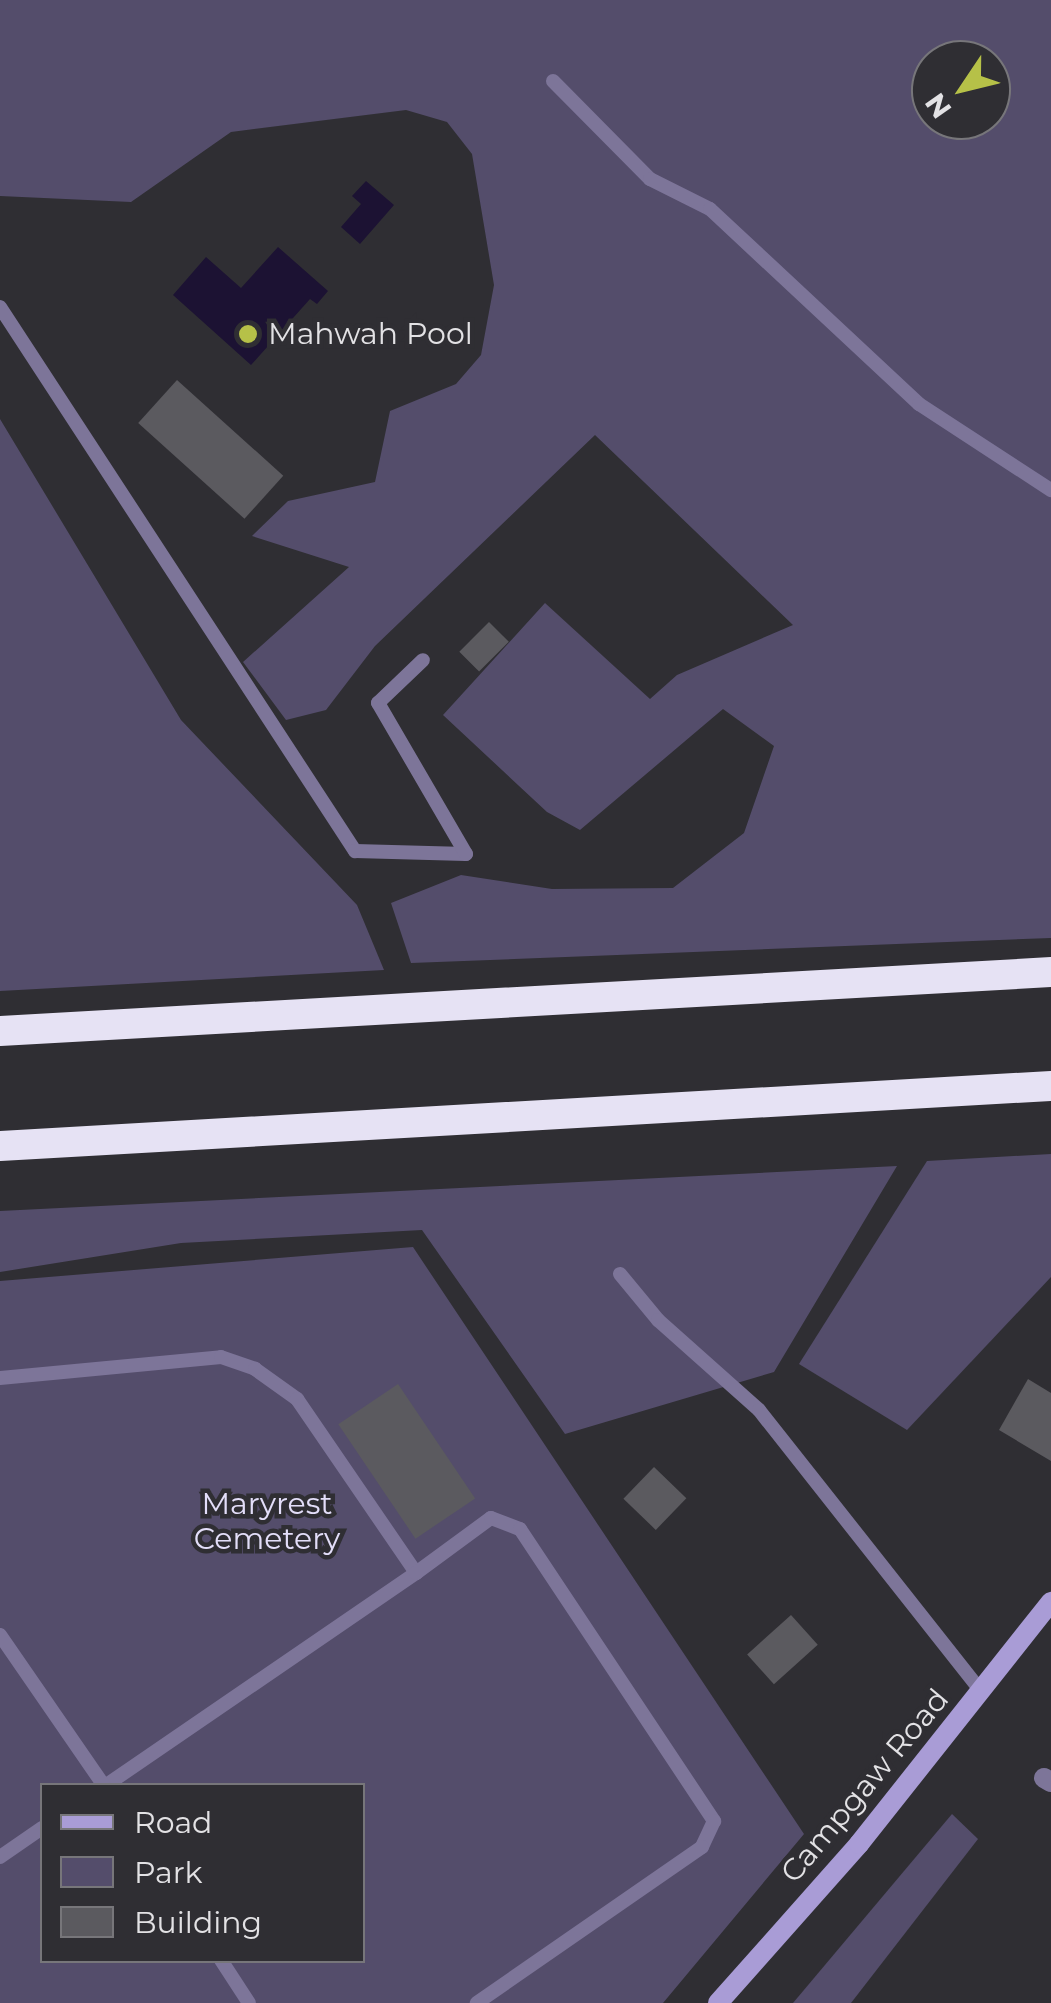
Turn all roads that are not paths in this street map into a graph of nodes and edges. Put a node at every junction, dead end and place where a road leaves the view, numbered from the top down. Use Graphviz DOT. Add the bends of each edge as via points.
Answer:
graph roads {
  1 [pos="553,82"];
  2 [pos="0,307"];
  3 [pos="1051,490"];
  4 [pos="424,660"];
  5 [pos="1051,972"];
  6 [pos="0,1031"];
  7 [pos="1051,1086"];
  8 [pos="0,1146"];
  9 [pos="620,1274"];
  10 [pos="0,1378"];
  11 [pos="416,1573"];
  12 [pos="1051,1602"];
  13 [pos="0,1636"];
  14 [pos="982,1692"];
  15 [pos="102,1783"];
  16 [pos="108,1783"];
  17 [pos="40,1829"];
  18 [pos="0,1857"];
  19 [pos="223,1963"];
  20 [pos="249,2003"];
  21 [pos="477,2003"];
  22 [pos="718,2003"];
  1 -- 3 [label="lane" via="650,178 710,209 919,404"];
  2 -- 4 [label="lane" via="355,851 466,854 378,704"];
  5 -- 6 [label="highway"];
  7 -- 8 [label="highway"];
  9 -- 14 [label="lane" via="658,1320 760,1410"];
  10 -- 11 [label="lane" via="221,1356 256,1369 297,1399"];
  11 -- 16 [label="lane"];
  11 -- 21 [label="lane" via="491,1518 520,1529 714,1821 702,1847"];
  12 -- 14 [label="main road, Campgaw Road"];
  13 -- 15 [label="lane"];
  14 -- 22 [label="main road, Campgaw Road"];
  17 -- 18 [label="lane"];
  19 -- 20 [label="lane"];
}
